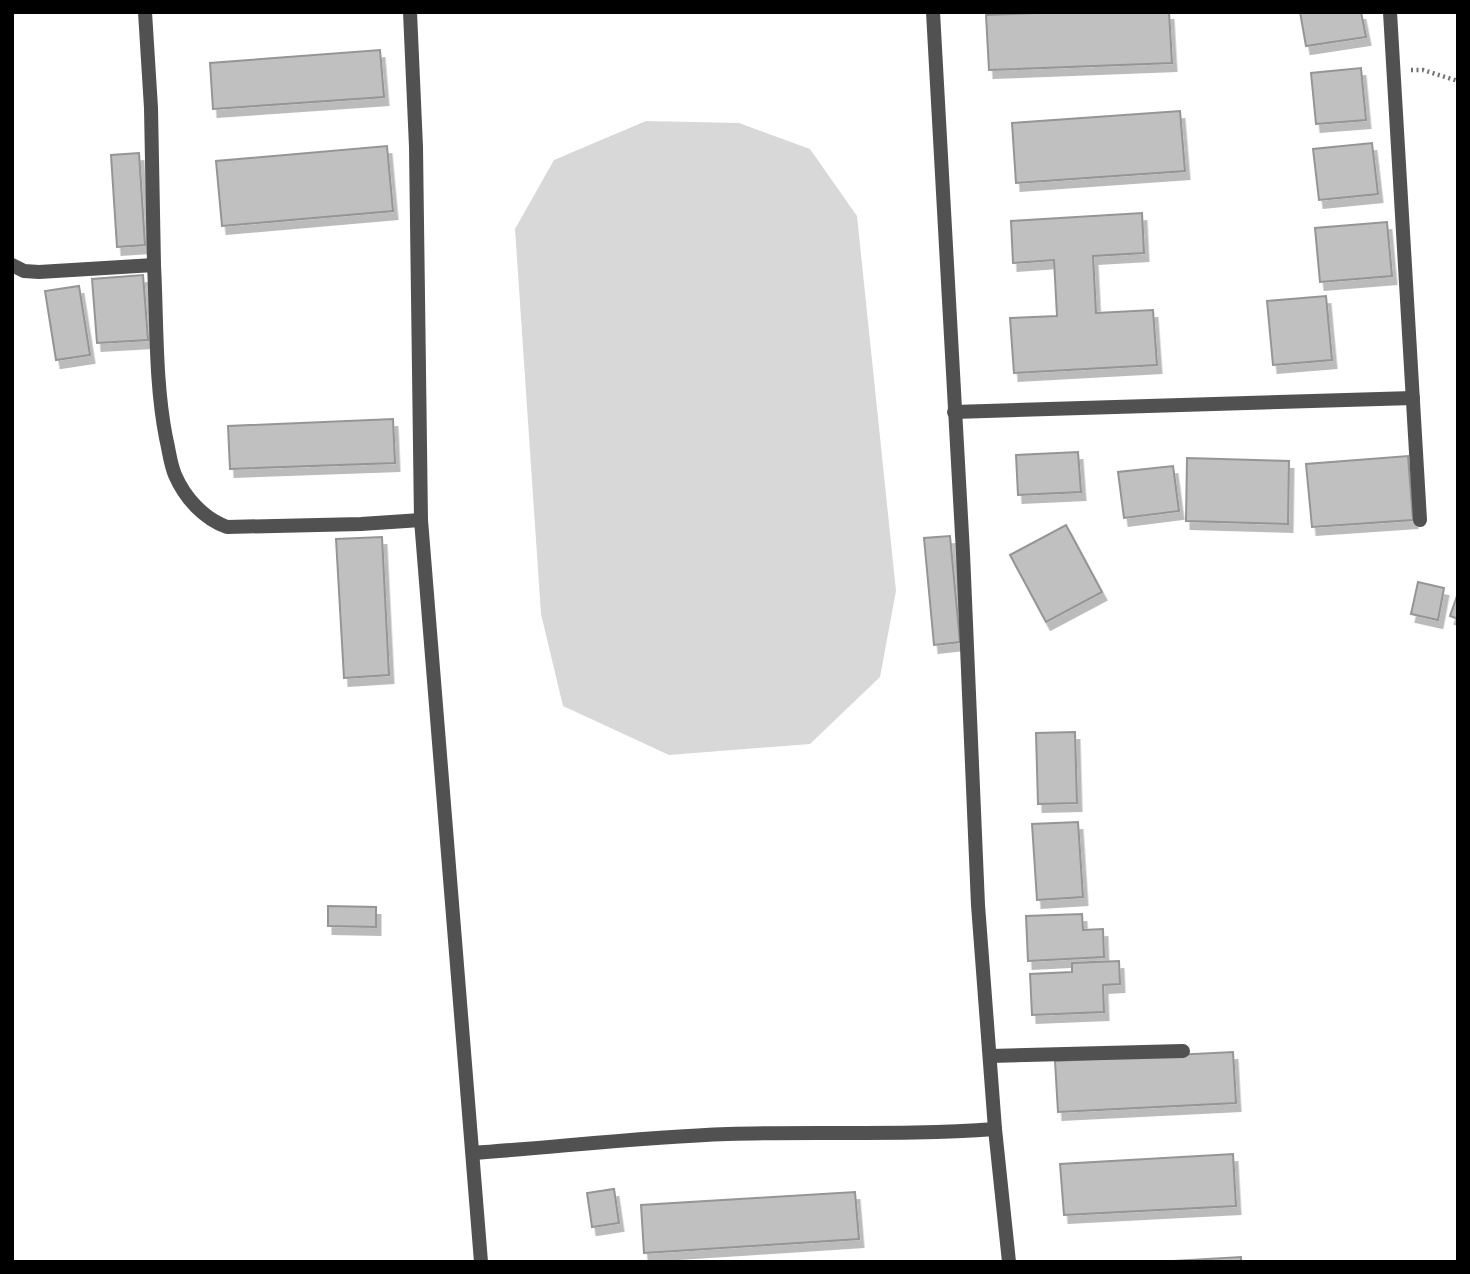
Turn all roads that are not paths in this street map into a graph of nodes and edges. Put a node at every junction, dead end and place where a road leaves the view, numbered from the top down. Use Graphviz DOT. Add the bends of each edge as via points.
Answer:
graph roads {
  1 [pos="145,12"];
  2 [pos="410,12"];
  3 [pos="933,12"];
  4 [pos="1390,12"];
  5 [pos="12,265"];
  6 [pos="154,265"];
  7 [pos="1413,398"];
  8 [pos="954,412"];
  9 [pos="421,520"];
  10 [pos="1420,520"];
  11 [pos="1183,1051"];
  12 [pos="990,1056"];
  13 [pos="995,1129"];
  14 [pos="473,1153"];
  15 [pos="481,1262"];
  16 [pos="1010,1262"];
  1 -- 6 [label="lane"];
  2 -- 9 [label="lane"];
  3 -- 8 [label="lane"];
  4 -- 7 [label="lane"];
  5 -- 6 [label="lane" via="39,272"];
  6 -- 9 [label="lane" via="161,411 175,474 199,511 227,527"];
  7 -- 8 [label="lane"];
  7 -- 10 [label="lane"];
  8 -- 12 [label="lane" via="978,905"];
  9 -- 14 [label="lane"];
  11 -- 12 [label="lane"];
  12 -- 13 [label="lane"];
  13 -- 14 [label="lane" via="918,1134 724,1134"];
  13 -- 16 [label="lane"];
  14 -- 15 [label="lane"];
}
